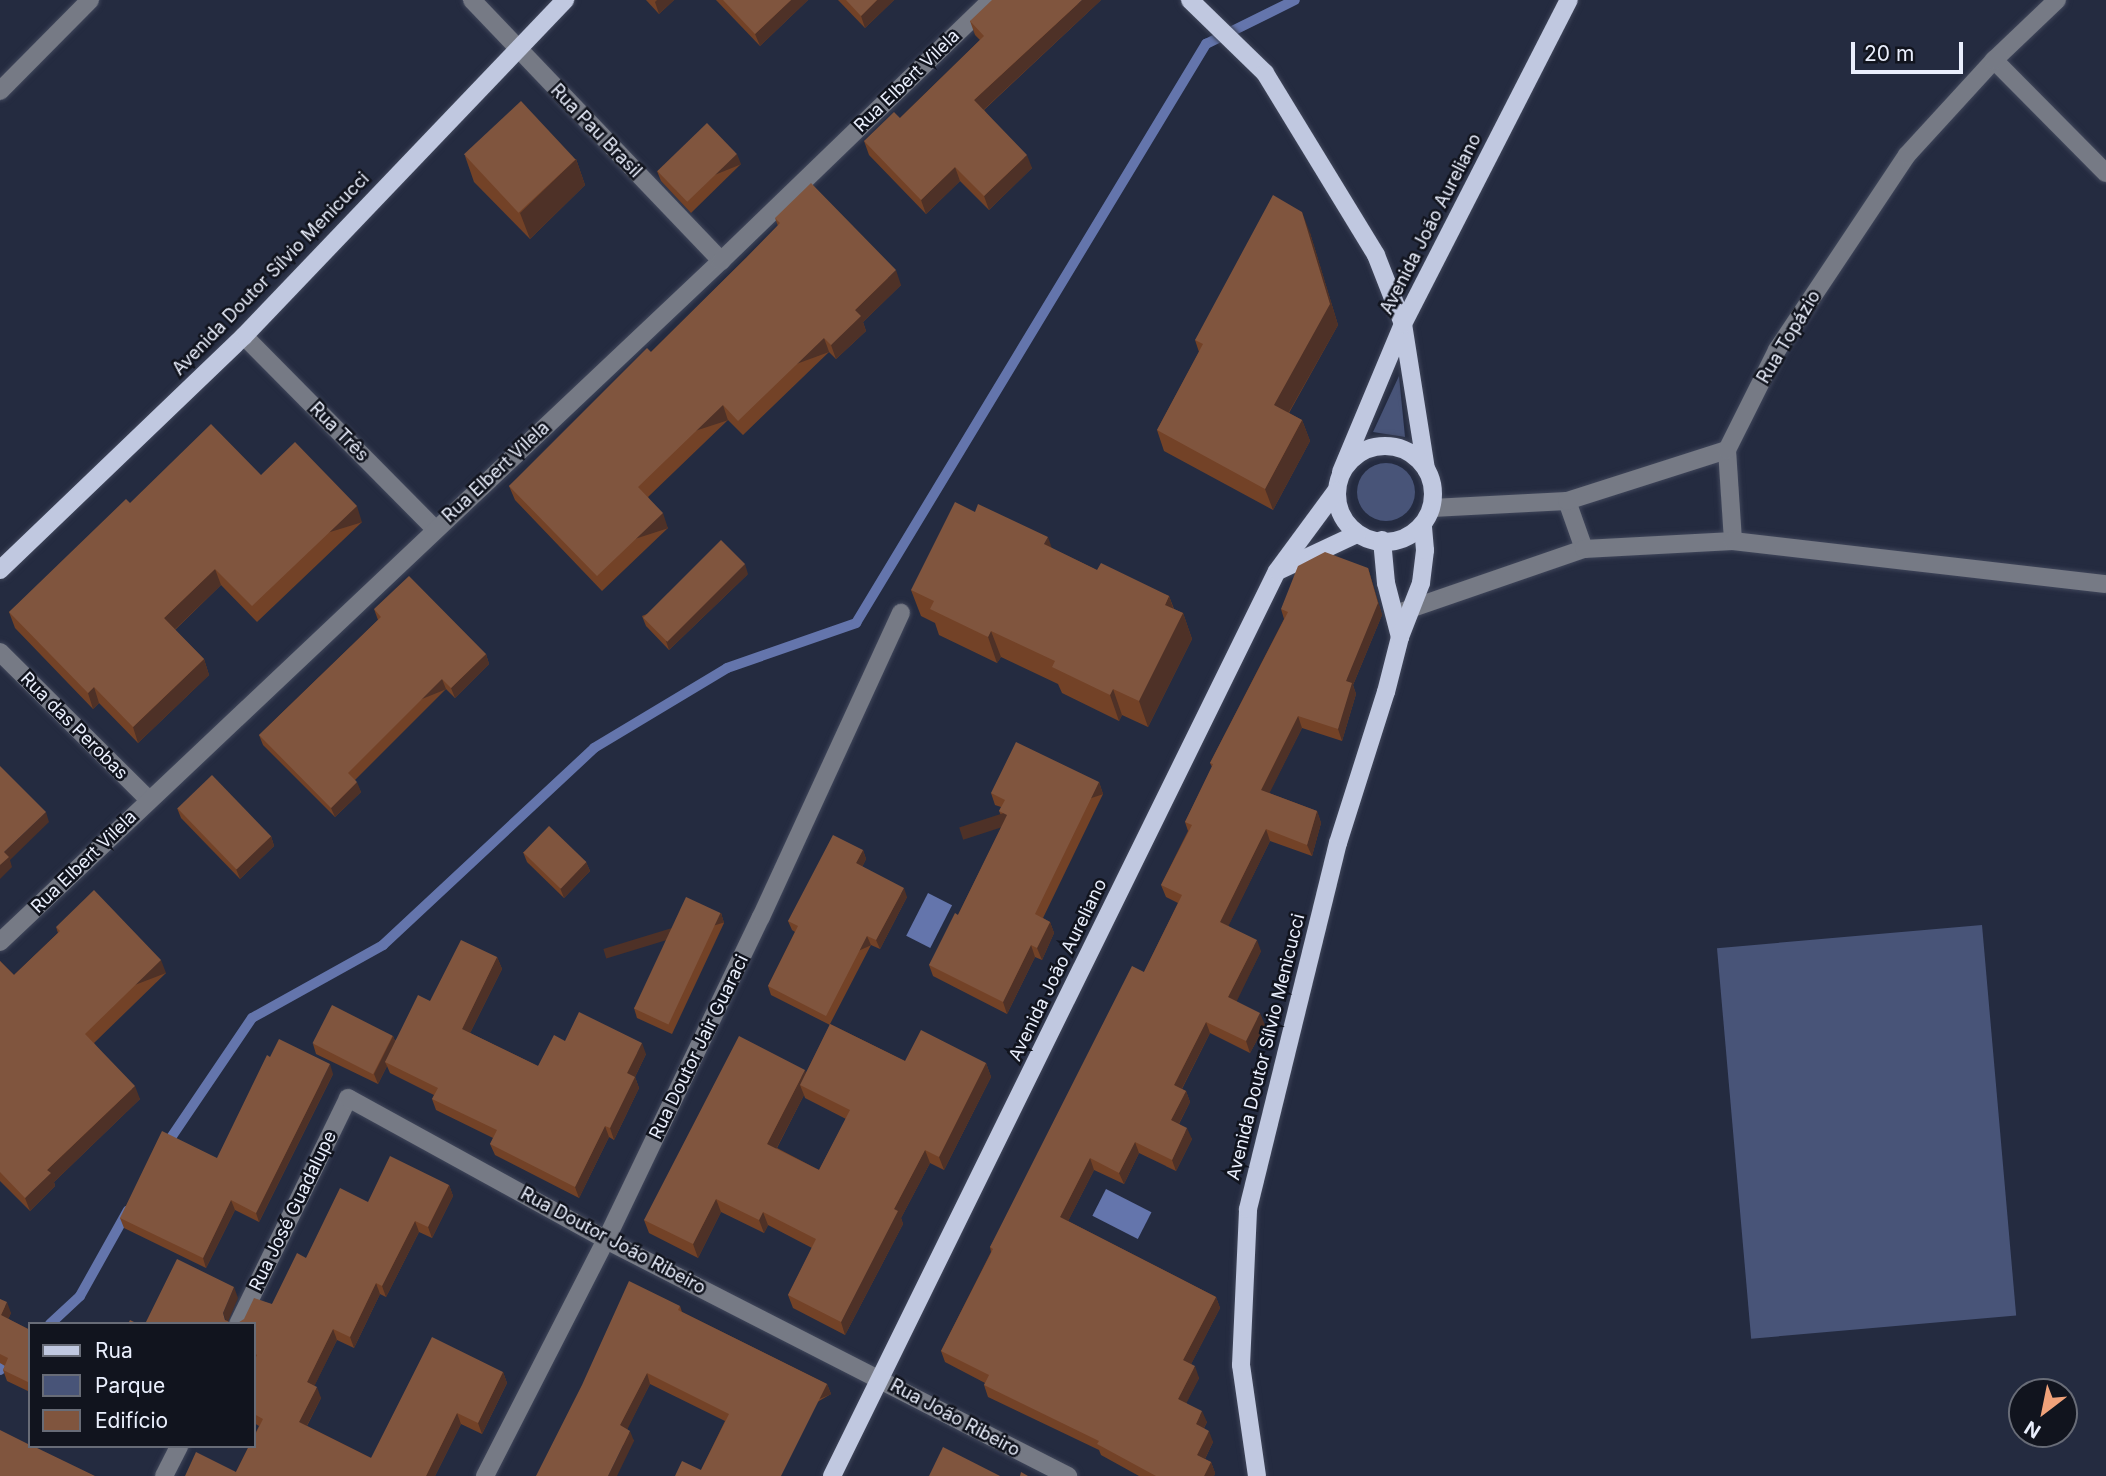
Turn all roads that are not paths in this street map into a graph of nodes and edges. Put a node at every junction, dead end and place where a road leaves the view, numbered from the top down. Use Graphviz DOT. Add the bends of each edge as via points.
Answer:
graph roads {
  1 [pos="90,0"];
  2 [pos="472,0"];
  3 [pos="565,0"];
  4 [pos="991,0"];
  5 [pos="1190,0"];
  6 [pos="1569,0"];
  7 [pos="2057,0"];
  8 [pos="517,50"];
  9 [pos="1994,60"];
  10 [pos="0,91"];
  11 [pos="2106,173"];
  12 [pos="721,261"];
  13 [pos="1403,324"];
  14 [pos="244,336"];
  15 [pos="1727,450"];
  16 [pos="1426,469"];
  17 [pos="1341,472"];
  18 [pos="1336,491"];
  19 [pos="1567,501"];
  20 [pos="1432,508"];
  21 [pos="1423,526"];
  22 [pos="435,529"];
  23 [pos="1357,534"];
  24 [pos="1382,540"];
  25 [pos="1732,541"];
  26 [pos="1584,549"];
  27 [pos="0,570"];
  28 [pos="1276,571"];
  29 [pos="2106,584"];
  30 [pos="1403,612"];
  31 [pos="901,613"];
  32 [pos="0,652"];
  33 [pos="149,800"];
  34 [pos="0,942"];
  35 [pos="348,1098"];
  36 [pos="606,1240"];
  37 [pos="239,1322"];
  38 [pos="880,1379"];
  39 [pos="178,1448"];
  40 [pos="164,1476"];
  41 [pos="485,1476"];
  42 [pos="832,1476"];
  43 [pos="1068,1476"];
  44 [pos="1257,1476"];
  1 -- 10 [label="street"];
  2 -- 8 [label="street, Rua Pau Brasil"];
  3 -- 8 [label="main road, Avenida Doutor Sílvio Menicucci"];
  4 -- 12 [label="street, Rua Elbert Vilela"];
  5 -- 13 [label="main road" via="1265,73 1376,255"];
  6 -- 13 [label="main road, Avenida João Aureliano"];
  7 -- 9 [label="street, Rua Topázio"];
  8 -- 12 [label="street, Rua Pau Brasil"];
  8 -- 14 [label="main road, Avenida Doutor Sílvio Menicucci"];
  9 -- 11 [label="street"];
  9 -- 15 [label="street, Rua Topázio" via="1908,155 1777,350"];
  12 -- 22 [label="street, Rua Elbert Vilela"];
  13 -- 16 [label="main road"];
  13 -- 17 [label="main road, Avenida João Aureliano"];
  14 -- 22 [label="street, Rua Três"];
  14 -- 27 [label="main road, Avenida Doutor Sílvio Menicucci"];
  15 -- 19 [label="street"];
  15 -- 25 [label="street"];
  16 -- 17 [label="main road" via="1411,454 1391,447 1371,448"];
  16 -- 20 [label="main road" via="1434,487"];
  17 -- 18 [label="main road"];
  18 -- 23 [label="main road" via="1338,509"];
  18 -- 28 [label="main road, Avenida João Aureliano"];
  19 -- 20 [label="street"];
  19 -- 26 [label="street"];
  20 -- 21 [label="main road"];
  21 -- 24 [label="main road" via="1407,538"];
  21 -- 30 [label="main road, Avenida Doutor Sílvio Menicucci" via="1425,567"];
  22 -- 33 [label="street, Rua Elbert Vilela"];
  23 -- 24 [label="main road"];
  23 -- 28 [label="main road"];
  24 -- 30 [label="main road" via="1383,562"];
  25 -- 26 [label="street"];
  25 -- 29 [label="street"];
  26 -- 30 [label="street"];
  28 -- 38 [label="main road, Avenida João Aureliano"];
  30 -- 44 [label="main road, Avenida Doutor Sílvio Menicucci" via="1386,692 1338,843 1248,1209 1241,1365"];
  31 -- 36 [label="street, Rua Doutor Jair Guaraci"];
  32 -- 33 [label="street, Rua das Perobas"];
  33 -- 34 [label="street, Rua Elbert Vilela"];
  35 -- 36 [label="street, Rua Doutor João Ribeiro"];
  35 -- 37 [label="street, Rua José Guadalupe"];
  36 -- 38 [label="street, Rua Doutor João Ribeiro"];
  36 -- 41 [label="street, Rua Doutor Jair Guaraci"];
  38 -- 42 [label="main road, Avenida João Aureliano"];
  38 -- 43 [label="street, Rua João Ribeiro"];
  39 -- 40 [label="street"];
}
